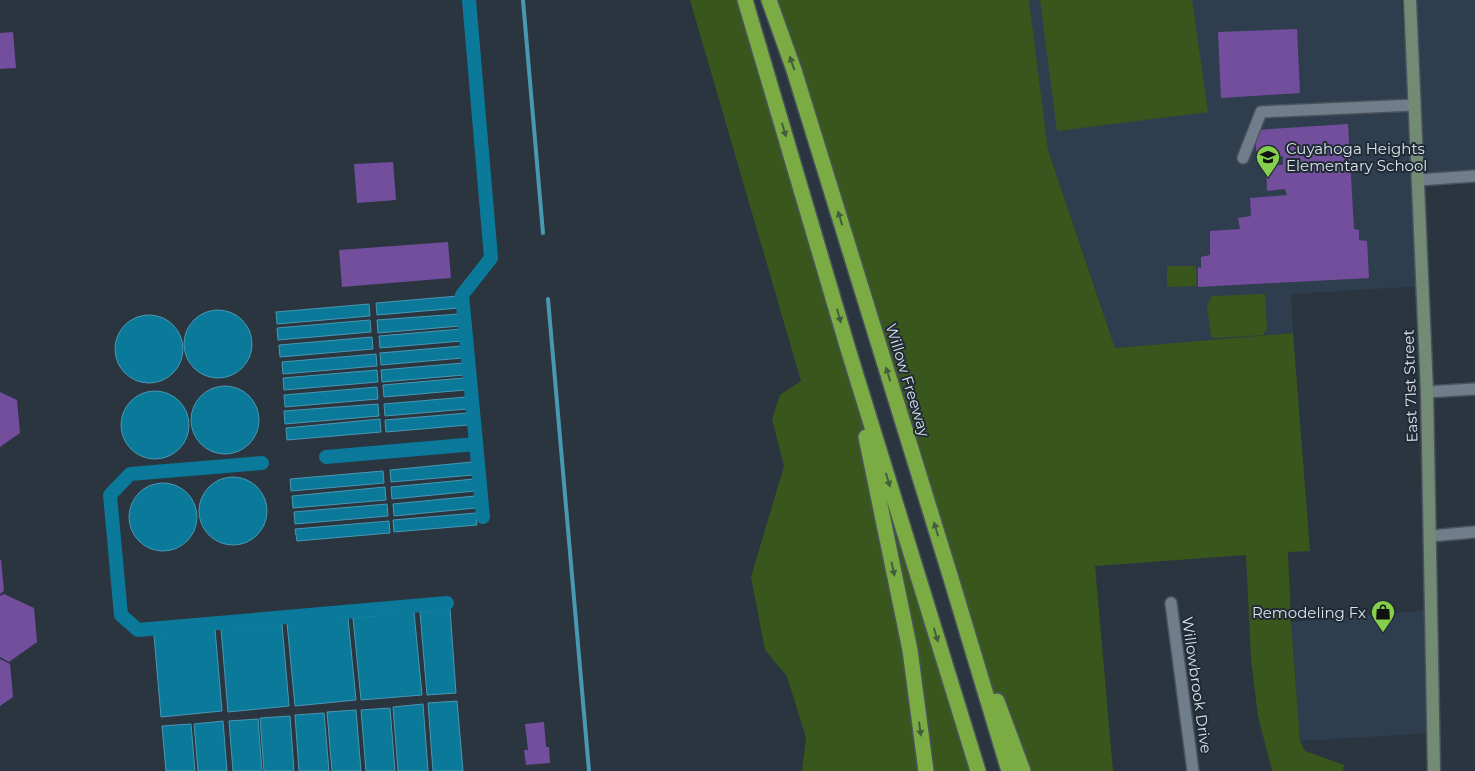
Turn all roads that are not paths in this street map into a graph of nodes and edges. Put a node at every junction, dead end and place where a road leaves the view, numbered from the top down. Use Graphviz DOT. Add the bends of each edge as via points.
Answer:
graph roads {
  1 [pos="744,0"];
  2 [pos="769,0"];
  3 [pos="1410,0"];
  4 [pos="1414,104"];
  5 [pos="1243,158"];
  6 [pos="1475,176"];
  7 [pos="1418,180"];
  8 [pos="848,349"];
  9 [pos="1475,389"];
  10 [pos="1427,392"];
  11 [pos="1475,532"];
  12 [pos="1431,536"];
  13 [pos="950,575"];
  14 [pos="1171,602"];
  15 [pos="926,771"];
  16 [pos="978,771"];
  17 [pos="1008,771"];
  18 [pos="1024,771"];
  19 [pos="1194,771"];
  20 [pos="1434,771"];
  1 -- 8 [label="highway, one-way"];
  13 -- 2 [label="highway, Willow Freeway, one-way" via="794,70"];
  3 -- 4 [label="main road, East 71st Street"];
  4 -- 5 [label="street" via="1261,112"];
  4 -- 7 [label="main road, East 71st Street"];
  6 -- 7 [label="street"];
  7 -- 10 [label="main road, East 71st Street"];
  8 -- 15 [label="highway, one-way" via="910,650"];
  8 -- 16 [label="highway, one-way"];
  9 -- 10 [label="street"];
  10 -- 12 [label="main road, East 71st Street"];
  11 -- 12 [label="street"];
  12 -- 20 [label="main road, East 71st Street"];
  13 -- 17 [label="highway, Willow Freeway"];
  13 -- 18 [label="highway"];
  14 -- 19 [label="street, Willowbrook Drive"];
}
